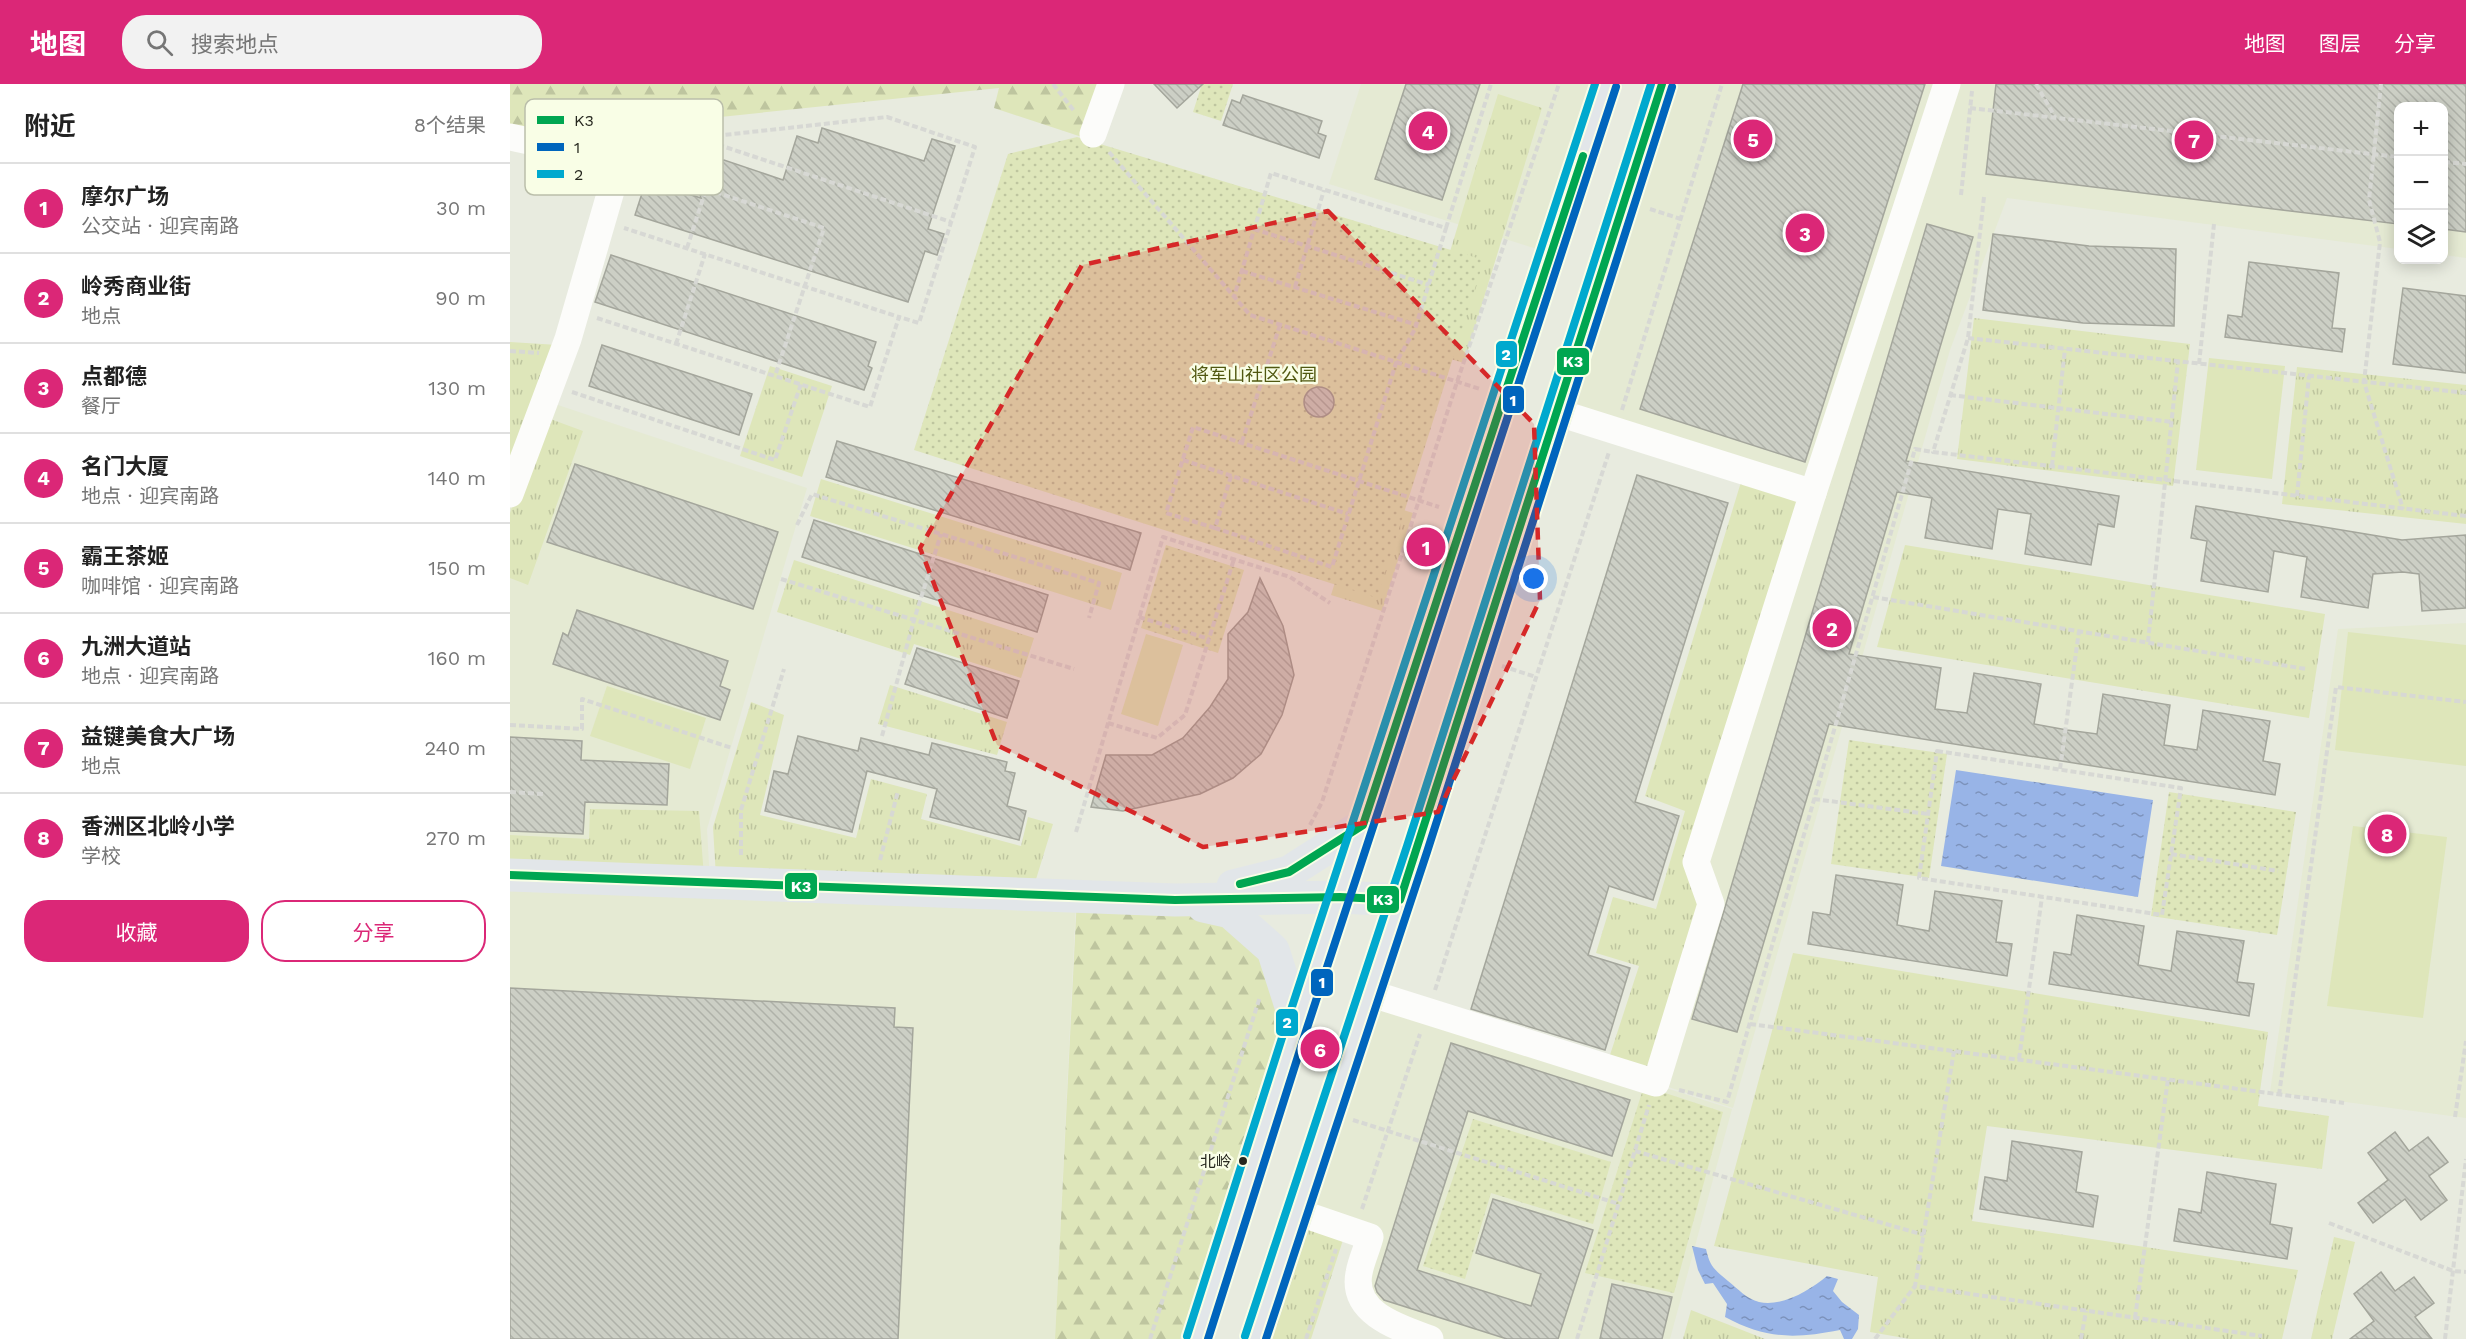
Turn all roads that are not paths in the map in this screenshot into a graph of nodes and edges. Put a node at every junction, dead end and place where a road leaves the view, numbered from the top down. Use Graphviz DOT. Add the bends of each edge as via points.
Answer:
graph roads {
  1 [pos="1111,84"];
  2 [pos="1606,84"];
  3 [pos="1662,84"];
  4 [pos="1947,84"];
  5 [pos="1093,134"];
  6 [pos="510,136"];
  7 [pos="525,139"];
  8 [pos="610,195"];
  9 [pos="1556,412"];
  10 [pos="1813,493"];
  11 [pos="510,494"];
  12 [pos="1363,825"];
  13 [pos="510,875"];
  14 [pos="1340,897"];
  15 [pos="1175,900"];
  16 [pos="1400,900"];
  17 [pos="1369,993"];
  18 [pos="1297,1025"];
  19 [pos="1296,1212"];
  20 [pos="1197,1339"];
  21 [pos="1255,1339"];
  22 [pos="1430,1339"];
  1 -- 5 [label="lane"];
  2 -- 12 [label="main road"];
  3 -- 9 [label="main road"];
  4 -- 10 [label="lane"];
  6 -- 7 [label="lane"];
  8 -- 11 [label="lane" via="577,311"];
  9 -- 10 [label="lane"];
  9 -- 16 [label="main road"];
  10 -- 17 [label="lane" via="1696,862 1711,904 1656,1083"];
  12 -- 14 [label="main road"];
  12 -- 15 [label="main road" via="1289,872"];
  13 -- 15 [label="main road"];
  14 -- 15 [label="main road"];
  14 -- 16 [label="main road"];
  14 -- 18 [label="main road"];
  15 -- 18 [label="main road" via="1230,912 1273,950"];
  16 -- 17 [label="main road"];
  17 -- 19 [label="main road"];
  18 -- 20 [label="main road"];
  19 -- 21 [label="main road"];
  19 -- 22 [label="lane" via="1370,1237 1359,1272 1358,1287 1364,1302 1385,1321"];
}
